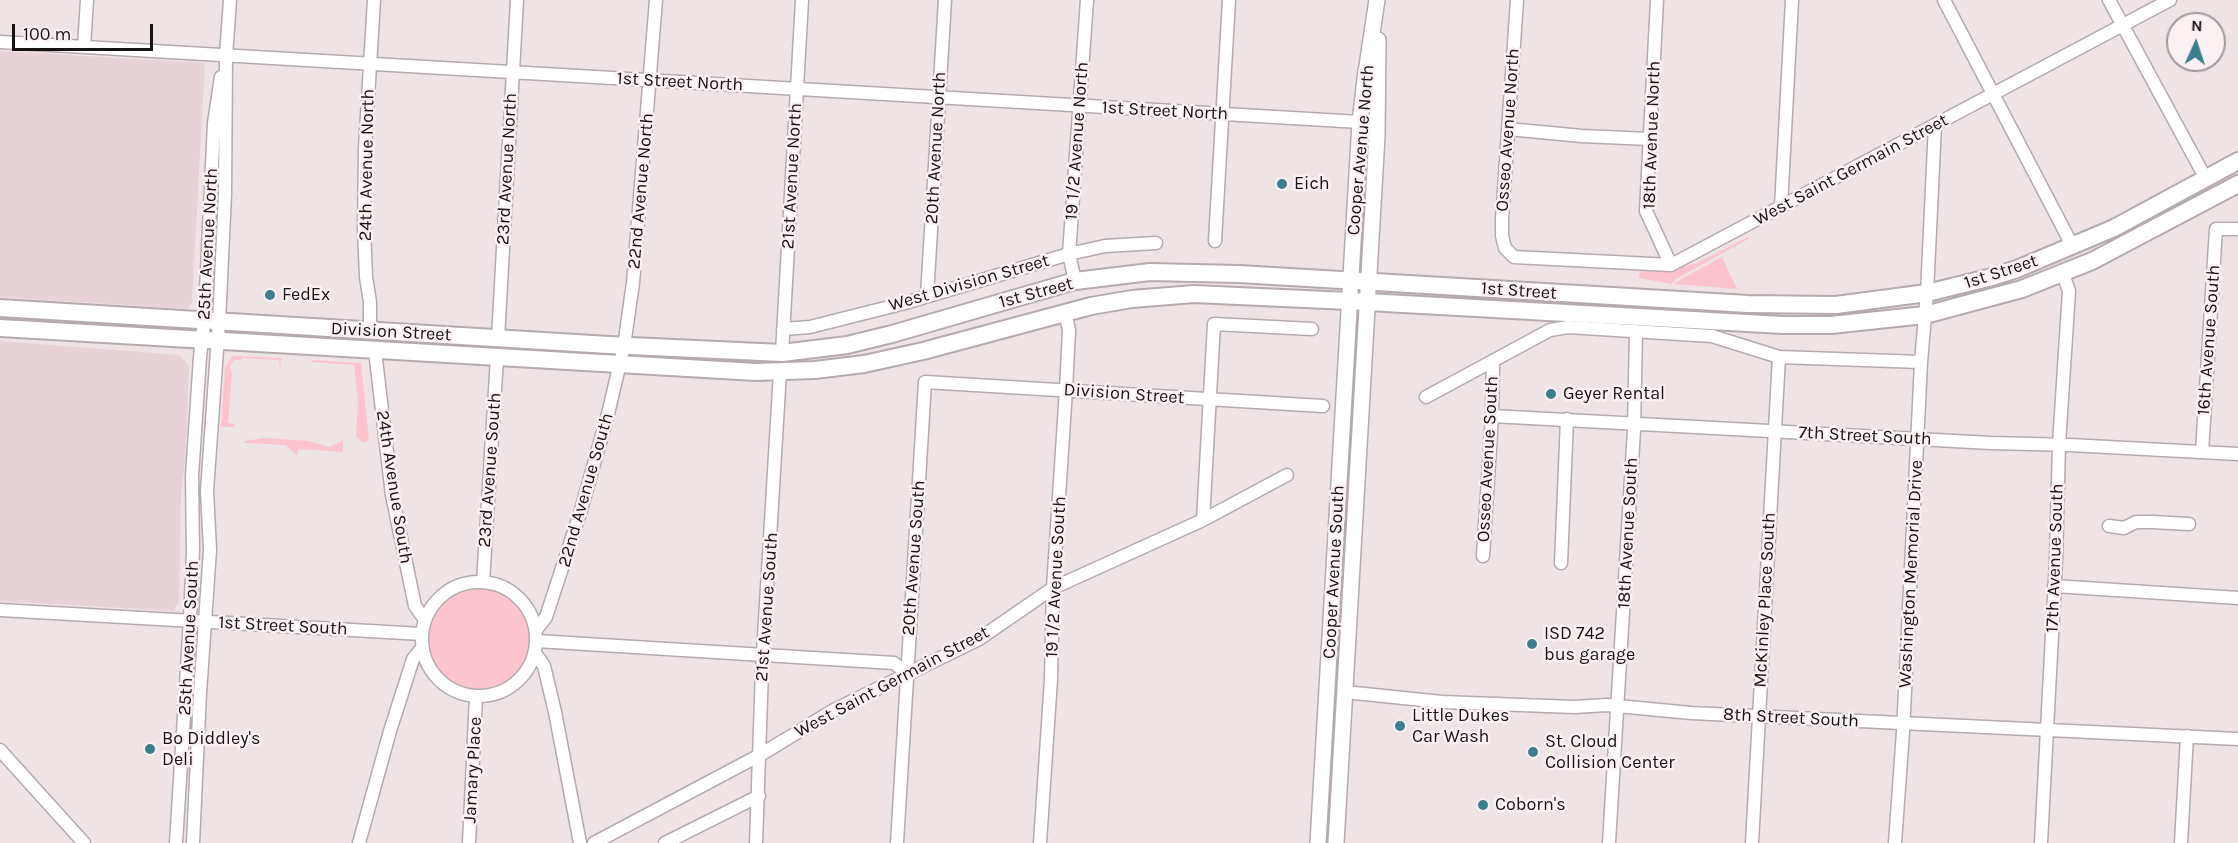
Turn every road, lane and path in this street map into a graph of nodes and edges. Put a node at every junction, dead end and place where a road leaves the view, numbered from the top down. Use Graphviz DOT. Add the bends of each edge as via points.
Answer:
graph roads {
  1 [pos="87,0"];
  2 [pos="230,0"];
  3 [pos="374,0"];
  4 [pos="518,0"];
  5 [pos="656,0"];
  6 [pos="802,0"];
  7 [pos="945,0"];
  8 [pos="1087,0"];
  9 [pos="1229,0"];
  10 [pos="1377,0"];
  11 [pos="1516,0"];
  12 [pos="1657,0"];
  13 [pos="1792,0"];
  14 [pos="1944,0"];
  15 [pos="2109,0"];
  16 [pos="2170,0"];
  17 [pos="2123,25"];
  18 [pos="0,42"];
  19 [pos="84,47"];
  20 [pos="226,56"];
  21 [pos="370,64"];
  22 [pos="513,72"];
  23 [pos="650,80"];
  24 [pos="797,89"];
  25 [pos="1992,94"];
  26 [pos="939,97"];
  27 [pos="1081,106"];
  28 [pos="1222,114"];
  29 [pos="1360,122"];
  30 [pos="1935,125"];
  31 [pos="1508,129"];
  32 [pos="1649,139"];
  33 [pos="2238,161"];
  34 [pos="2206,179"];
  35 [pos="2238,184"];
  36 [pos="1781,207"];
  37 [pos="2238,229"];
  38 [pos="1215,241"];
  39 [pos="1156,243"];
  40 [pos="2073,246"];
  41 [pos="1069,254"];
  42 [pos="1671,266"];
  43 [pos="2063,274"];
  44 [pos="1351,280"];
  45 [pos="1075,281"];
  46 [pos="1369,281"];
  47 [pos="1927,293"];
  48 [pos="927,296"];
  49 [pos="1349,301"];
  50 [pos="1367,302"];
  51 [pos="0,308"];
  52 [pos="1065,312"];
  53 [pos="1924,315"];
  54 [pos="211,321"];
  55 [pos="0,328"];
  56 [pos="783,329"];
  57 [pos="1312,329"];
  58 [pos="370,331"];
  59 [pos="1636,331"];
  60 [pos="498,338"];
  61 [pos="210,341"];
  62 [pos="624,346"];
  63 [pos="375,351"];
  64 [pos="782,353"];
  65 [pos="1779,357"];
  66 [pos="497,358"];
  67 [pos="1493,362"];
  68 [pos="1921,362"];
  69 [pos="620,365"];
  70 [pos="780,372"];
  71 [pos="925,382"];
  72 [pos="1066,390"];
  73 [pos="1426,397"];
  74 [pos="1209,399"];
  75 [pos="1323,406"];
  76 [pos="1492,416"];
  77 [pos="1567,420"];
  78 [pos="1634,424"];
  79 [pos="1774,432"];
  80 [pos="195,433"];
  81 [pos="211,434"];
  82 [pos="1917,439"];
  83 [pos="2059,444"];
  84 [pos="2202,452"];
  85 [pos="2238,454"];
  86 [pos="1287,475"];
  87 [pos="1203,520"];
  88 [pos="2189,524"];
  89 [pos="2109,526"];
  90 [pos="1483,556"];
  91 [pos="1561,563"];
  92 [pos="483,582"];
  93 [pos="2054,586"];
  94 [pos="1053,588"];
  95 [pos="2238,598"];
  96 [pos="0,610"];
  97 [pos="190,620"];
  98 [pos="425,620"];
  99 [pos="205,621"];
  100 [pos="422,634"];
  101 [pos="536,641"];
  102 [pos="422,648"];
  103 [pos="764,655"];
  104 [pos="906,673"];
  105 [pos="1345,692"];
  106 [pos="476,697"];
  107 [pos="1618,706"];
  108 [pos="1759,716"];
  109 [pos="1904,723"];
  110 [pos="2047,730"];
  111 [pos="2187,736"];
  112 [pos="2238,739"];
  113 [pos="0,750"];
  114 [pos="760,755"];
  115 [pos="759,796"];
  116 [pos="84,843"];
  117 [pos="176,843"];
  118 [pos="194,843"];
  119 [pos="359,843"];
  120 [pos="469,843"];
  121 [pos="580,843"];
  122 [pos="594,843"];
  123 [pos="665,843"];
  124 [pos="756,843"];
  125 [pos="897,843"];
  126 [pos="1040,843"];
  127 [pos="1318,843"];
  128 [pos="1336,843"];
  129 [pos="1609,843"];
  130 [pos="1752,843"];
  131 [pos="1895,843"];
  132 [pos="2041,843"];
  133 [pos="2181,843"];
  1 -- 19 [label="street"];
  2 -- 20 [label="street, 25th Avenue North"];
  3 -- 21 [label="street, 24th Avenue North"];
  4 -- 22 [label="street, 23rd Avenue North"];
  5 -- 23 [label="street, 22nd Avenue North"];
  6 -- 24 [label="street, 21st Avenue North"];
  7 -- 26 [label="street, 20th Avenue North"];
  8 -- 27 [label="street, 19 1/2 Avenue North"];
  9 -- 28 [label="street"];
  10 -- 29 [label="main road, Cooper Avenue North"];
  10 -- 46 [label="main road" via="1378,93"];
  11 -- 31 [label="street, Osseo Avenue North"];
  12 -- 32 [label="street, 18th Avenue North"];
  13 -- 36 [label="street"];
  14 -- 25 [label="street"];
  15 -- 17 [label="street"];
  16 -- 17 [label="street, West Saint Germain Street"];
  17 -- 25 [label="street, West Saint Germain Street"];
  17 -- 34 [label="street"];
  18 -- 19 [label="street, 1st Street North"];
  19 -- 20 [label="street, 1st Street North"];
  20 -- 21 [label="street, 1st Street North"];
  20 -- 54 [label="street, 25th Avenue North" via="215,111"];
  21 -- 22 [label="street, 1st Street North"];
  21 -- 58 [label="street, 24th Avenue North" via="364,229"];
  22 -- 23 [label="street, 1st Street North"];
  22 -- 60 [label="street, 23rd Avenue North"];
  23 -- 24 [label="street, 1st Street North"];
  23 -- 62 [label="street, 22nd Avenue North"];
  24 -- 26 [label="street, 1st Street North"];
  24 -- 56 [label="street, 21st Avenue North"];
  25 -- 30 [label="street, West Saint Germain Street"];
  25 -- 40 [label="street"];
  26 -- 27 [label="street, 1st Street North"];
  26 -- 48 [label="street, 20th Avenue North"];
  27 -- 28 [label="street, 1st Street North"];
  27 -- 41 [label="street, 19 1/2 Avenue North"];
  28 -- 29 [label="street, 1st Street North"];
  28 -- 38 [label="street"];
  29 -- 44 [label="main road, Cooper Avenue North"];
  30 -- 36 [label="street, West Saint Germain Street"];
  30 -- 47 [label="street, Washington Memorial Drive"];
  31 -- 32 [label="street"];
  31 -- 42 [label="street, Osseo Avenue North" via="1502,236 1505,248 1514,257"];
  32 -- 42 [label="street, 18th Avenue North" via="1646,211"];
  33 -- 34 [label="highway, 1st Street"];
  34 -- 40 [label="highway, 1st Street"];
  35 -- 43 [label="highway, 1st Street"];
  36 -- 42 [label="street, West Saint Germain Street"];
  37 -- 84 [label="street, 16th Avenue South" via="2216,229"];
  39 -- 41 [label="street, West Division Street" via="1114,245"];
  40 -- 47 [label="highway, 1st Street" via="1988,278"];
  41 -- 45 [label="street, 19 1/2 Avenue North"];
  41 -- 48 [label="street, West Division Street"];
  43 -- 53 [label="highway, 1st Street"];
  43 -- 83 [label="street, 17th Avenue South" via="2069,291"];
  44 -- 45 [label="highway, 1st Street" via="1178,271"];
  44 -- 46 [label="highway, 1st Street"];
  44 -- 49 [label="main road, Cooper Avenue North"];
  45 -- 64 [label="highway, 1st Street" via="848,345"];
  46 -- 47 [label="highway, 1st Street" via="1803,306"];
  46 -- 50 [label="main road"];
  47 -- 53 [label="street, Washington Memorial Drive"];
  48 -- 56 [label="street, West Division Street" via="810,327"];
  49 -- 50 [label="highway, 1st Street"];
  49 -- 52 [label="highway, 1st Street" via="1194,294 1132,299"];
  49 -- 127 [label="main road, Cooper Avenue South"];
  50 -- 53 [label="highway, 1st Street" via="1783,326"];
  50 -- 105 [label="main road"];
  51 -- 54 [label="highway, Division Street"];
  52 -- 70 [label="highway, 1st Street" via="895,358 839,368"];
  52 -- 72 [label="street, 19 1/2 Avenue South" via="1069,330"];
  53 -- 68 [label="street, Washington Memorial Drive"];
  54 -- 58 [label="highway, Division Street"];
  54 -- 61 [label="street, 25th Avenue North"];
  55 -- 61 [label="highway, Division Street"];
  56 -- 64 [label="street, 21st Avenue North"];
  57 -- 74 [label="street" via="1214,324"];
  58 -- 60 [label="highway, Division Street"];
  59 -- 65 [label="street" via="1712,336"];
  59 -- 67 [label="street" via="1568,327 1550,330"];
  59 -- 78 [label="street, 18th Avenue South"];
  60 -- 62 [label="highway, Division Street"];
  61 -- 63 [label="highway, Division Street"];
  61 -- 80 [label="street, 25th Avenue North" via="200,357"];
  61 -- 81 [label="street, 25th Avenue North"];
  62 -- 64 [label="highway, Division Street"];
  62 -- 69 [label="street, 22nd Avenue South"];
  63 -- 66 [label="highway, Division Street"];
  63 -- 98 [label="street, 24th Avenue South" via="392,495 415,606"];
  65 -- 68 [label="street"];
  65 -- 79 [label="street, McKinley Place South"];
  66 -- 69 [label="highway, Division Street"];
  66 -- 92 [label="street, 23rd Avenue South"];
  67 -- 73 [label="street"];
  67 -- 76 [label="street, Osseo Avenue South"];
  68 -- 82 [label="street, Washington Memorial Drive"];
  69 -- 70 [label="highway, Division Street"];
  69 -- 101 [label="street, 22nd Avenue South" via="575,531"];
  70 -- 103 [label="street, 21st Avenue South"];
  71 -- 72 [label="street, Division Street"];
  71 -- 104 [label="street, 20th Avenue South"];
  72 -- 74 [label="street, Division Street"];
  72 -- 94 [label="street, 19 1/2 Avenue South"];
  74 -- 75 [label="street, Division Street"];
  74 -- 87 [label="street"];
  76 -- 77 [label="street, 7th Street South"];
  76 -- 90 [label="street, Osseo Avenue South"];
  77 -- 78 [label="street, 7th Street South"];
  77 -- 91 [label="street"];
  78 -- 79 [label="street, 7th Street South"];
  78 -- 107 [label="street, 18th Avenue South"];
  79 -- 82 [label="street, 7th Street South"];
  79 -- 108 [label="street, McKinley Place South"];
  80 -- 97 [label="street, 25th Avenue South"];
  81 -- 99 [label="street, 25th Avenue South"];
  82 -- 83 [label="street, 7th Street South"];
  82 -- 109 [label="street, Washington Memorial Drive"];
  83 -- 84 [label="street, 7th Street South"];
  83 -- 93 [label="street, 17th Avenue South"];
  84 -- 85 [label="street, 7th Street South"];
  86 -- 87 [label="street, West Saint Germain Street"];
  87 -- 94 [label="street, West Saint Germain Street"];
  88 -- 89 [label="street" via="2136,522 2124,528"];
  92 -- 98 [label="street" via="447,591 434,603"];
  92 -- 101 [label="street" via="502,586 518,596 530,612"];
  93 -- 95 [label="street"];
  93 -- 110 [label="street, 17th Avenue South"];
  94 -- 104 [label="street, West Saint Germain Street" via="979,639"];
  94 -- 126 [label="street, 19 1/2 Avenue South"];
  96 -- 97 [label="street, 1st Street South"];
  97 -- 99 [label="street, 1st Street South"];
  97 -- 117 [label="street, 25th Avenue South"];
  98 -- 100 [label="street"];
  99 -- 100 [label="street, 1st Street South"];
  99 -- 118 [label="street, 25th Avenue South"];
  100 -- 102 [label="street"];
  101 -- 103 [label="street"];
  101 -- 106 [label="street" via="527,671 514,686"];
  101 -- 121 [label="street" via="568,773"];
  102 -- 106 [label="street" via="428,667 441,682"];
  102 -- 119 [label="street" via="413,659"];
  103 -- 104 [label="street" via="894,663"];
  103 -- 114 [label="street, 21st Avenue South"];
  104 -- 114 [label="street, West Saint Germain Street"];
  104 -- 125 [label="street, 20th Avenue South"];
  105 -- 107 [label="street, 8th Street South" via="1442,702"];
  105 -- 128 [label="main road"];
  106 -- 120 [label="street, Jamary Place"];
  107 -- 108 [label="street, 8th Street South"];
  107 -- 129 [label="street, 18th Avenue South"];
  108 -- 109 [label="street, 8th Street South"];
  108 -- 130 [label="street, McKinley Place South"];
  109 -- 110 [label="street, 8th Street South"];
  109 -- 131 [label="street, Washington Memorial Drive"];
  110 -- 111 [label="street, 8th Street South"];
  110 -- 132 [label="street, 17th Avenue South"];
  111 -- 112 [label="street, 8th Street South"];
  111 -- 133 [label="street"];
  113 -- 116 [label="street"];
  114 -- 115 [label="street, 21st Avenue South"];
  114 -- 122 [label="street, West Saint Germain Street"];
  115 -- 123 [label="street"];
  115 -- 124 [label="street, 21st Avenue South"];
}
